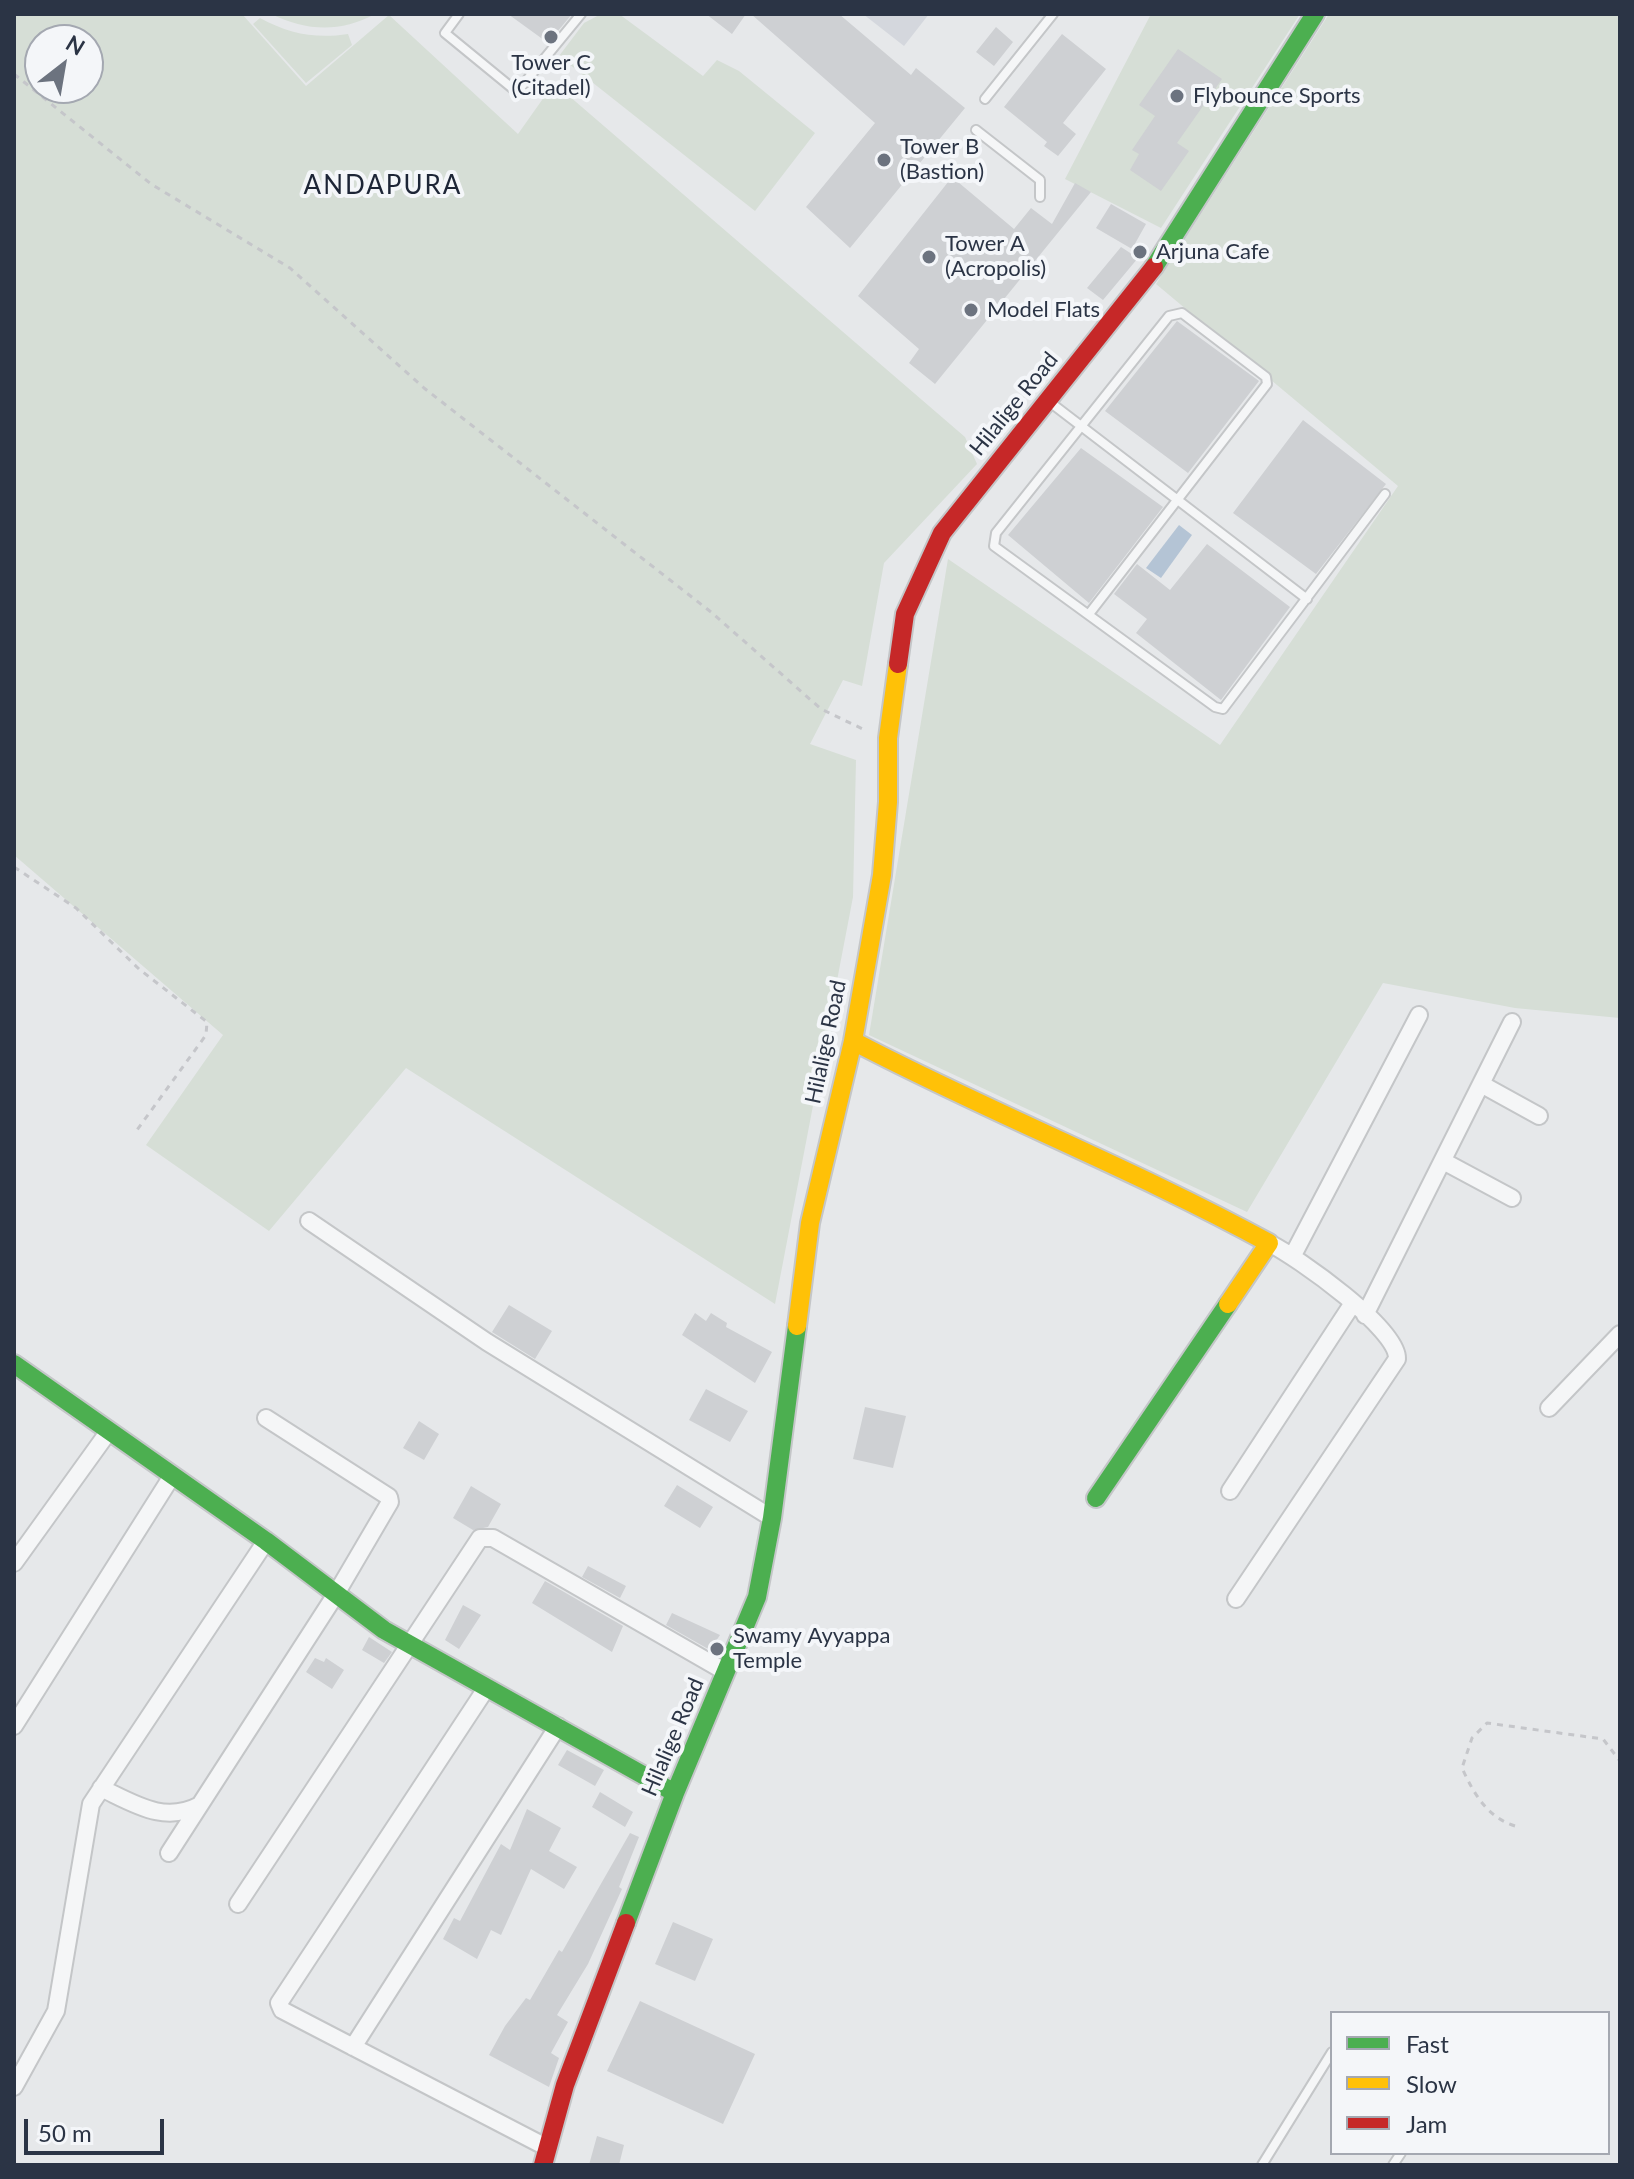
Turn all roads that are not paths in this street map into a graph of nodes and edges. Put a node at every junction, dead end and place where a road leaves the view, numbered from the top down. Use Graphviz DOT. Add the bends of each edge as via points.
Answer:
graph roads {
  1 [pos="459,14"];
  2 [pos="581,14"];
  3 [pos="1053,14"];
  4 [pos="1315,14"];
  5 [pos="985,99"];
  6 [pos="976,130"];
  7 [pos="1040,197"];
  8 [pos="1047,401"];
  9 [pos="1081,426"];
  10 [pos="1385,494"];
  11 [pos="1178,501"];
  12 [pos="1307,599"];
  13 [pos="1089,614"];
  14 [pos="1419,1015"];
  15 [pos="1512,1022"];
  16 [pos="853,1041"];
  17 [pos="1481,1084"];
  18 [pos="1539,1116"];
  19 [pos="1443,1161"];
  20 [pos="1512,1198"];
  21 [pos="309,1221"];
  22 [pos="1269,1243"];
  23 [pos="1293,1255"];
  24 [pos="1359,1309"];
  25 [pos="1620,1334"];
  26 [pos="14,1364"];
  27 [pos="1549,1408"];
  28 [pos="266,1418"];
  29 [pos="109,1431"];
  30 [pos="172,1476"];
  31 [pos="1230,1491"];
  32 [pos="1096,1498"];
  33 [pos="772,1518"];
  34 [pos="266,1541"];
  35 [pos="14,1563"];
  36 [pos="336,1594"];
  37 [pos="1236,1599"];
  38 [pos="409,1644"];
  39 [pos="726,1672"];
  40 [pos="487,1687"];
  41 [pos="14,1726"];
  42 [pos="558,1726"];
  43 [pos="101,1788"];
  44 [pos="675,1793"];
  45 [pos="200,1805"];
  46 [pos="169,1853"];
  47 [pos="238,1904"];
  48 [pos="353,2047"];
  49 [pos="1330,2055"];
  50 [pos="14,2085"];
  51 [pos="544,2156"];
  52 [pos="1262,2165"];
  1 -- 2 [label="lane" via="445,33 517,92"];
  3 -- 5 [label="lane"];
  4 -- 8 [label="street, Hilalige Road" via="1151,271"];
  6 -- 7 [label="lane" via="1040,180"];
  8 -- 9 [label="lane"];
  8 -- 16 [label="street, Hilalige Road" via="942,533 905,614 888,738 882,875"];
  9 -- 11 [label="lane"];
  9 -- 11 [label="lane" via="1176,313 1266,377 1267,384"];
  9 -- 13 [label="lane" via="993,540 994,546"];
  10 -- 12 [label="lane"];
  11 -- 12 [label="lane"];
  11 -- 13 [label="lane"];
  12 -- 13 [label="lane" via="1223,709"];
  14 -- 23 [label="street"];
  15 -- 17 [label="street"];
  16 -- 22 [label="street" via="1212,1210"];
  16 -- 33 [label="street, Hilalige Road" via="810,1223"];
  17 -- 18 [label="street"];
  17 -- 19 [label="street"];
  19 -- 20 [label="street"];
  19 -- 24 [label="street"];
  21 -- 33 [label="street" via="487,1342"];
  22 -- 23 [label="street"];
  22 -- 32 [label="street"];
  23 -- 24 [label="street"];
  24 -- 31 [label="street"];
  24 -- 37 [label="street" via="1395,1344 1397,1359"];
  25 -- 27 [label="street"];
  26 -- 29 [label="street"];
  28 -- 36 [label="street" via="389,1497"];
  29 -- 30 [label="street"];
  29 -- 35 [label="street"];
  30 -- 34 [label="street"];
  30 -- 41 [label="street"];
  33 -- 39 [label="street, Hilalige Road" via="757,1597"];
  34 -- 36 [label="street"];
  34 -- 43 [label="street"];
  36 -- 38 [label="street"];
  36 -- 45 [label="street"];
  38 -- 39 [label="street" via="471,1547 480,1538 493,1538"];
  38 -- 40 [label="street"];
  38 -- 47 [label="street"];
  39 -- 44 [label="street, Hilalige Road"];
  40 -- 42 [label="street"];
  40 -- 48 [label="street" via="281,1997 282,2010"];
  42 -- 44 [label="street"];
  42 -- 48 [label="street"];
  43 -- 45 [label="street" via="172,1816"];
  43 -- 50 [label="street" via="91,1804 56,2011"];
  44 -- 51 [label="street, Hilalige Road" via="565,2085"];
  45 -- 46 [label="street"];
  48 -- 51 [label="street"];
  49 -- 52 [label="lane"];
}
